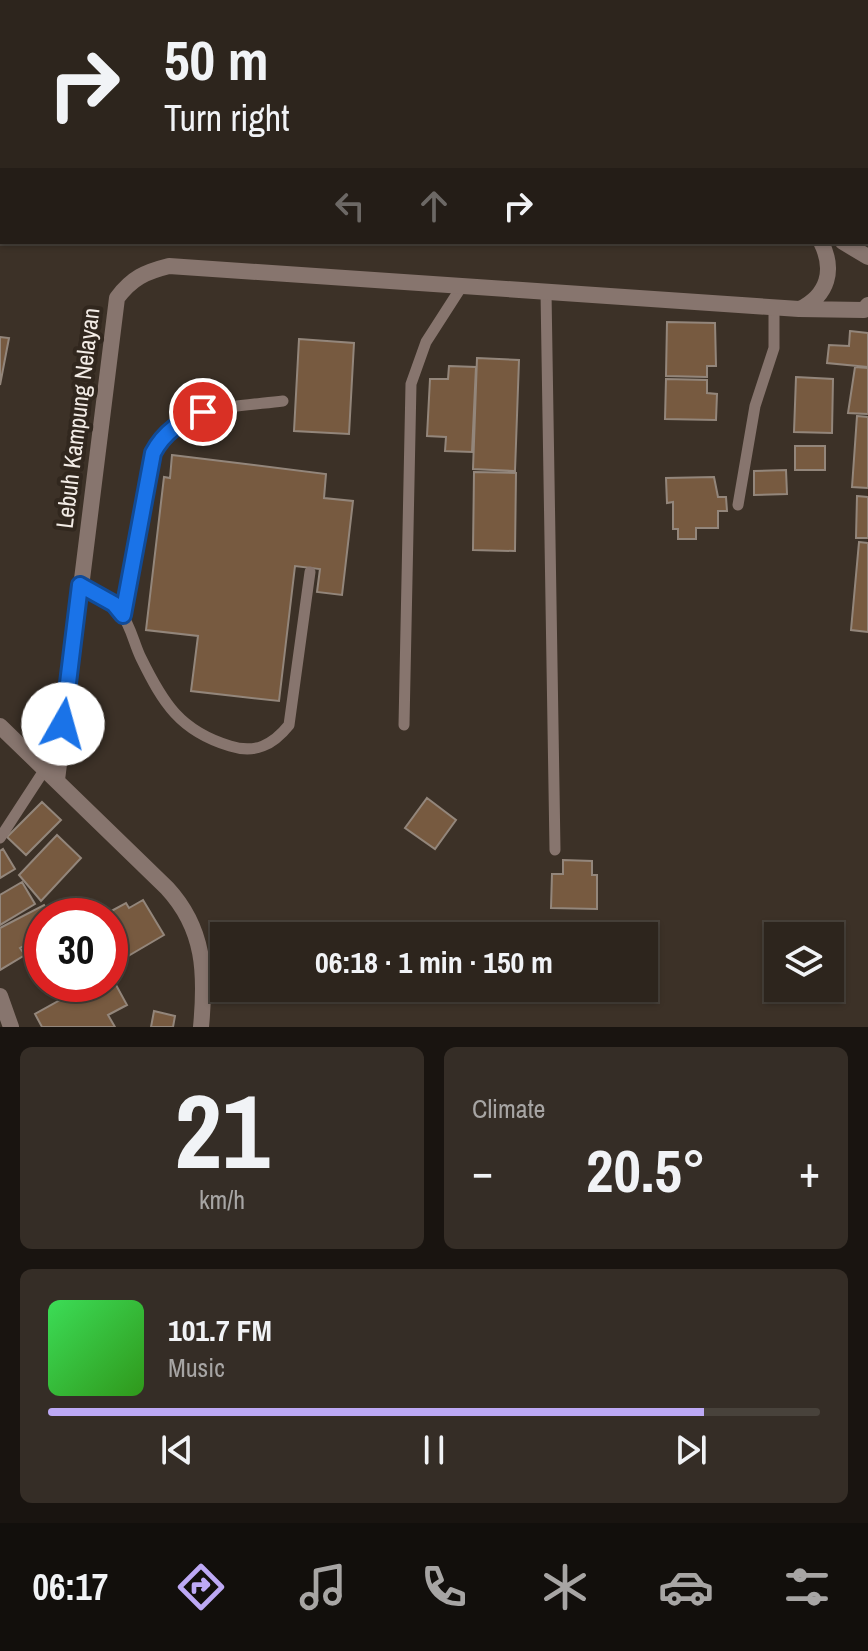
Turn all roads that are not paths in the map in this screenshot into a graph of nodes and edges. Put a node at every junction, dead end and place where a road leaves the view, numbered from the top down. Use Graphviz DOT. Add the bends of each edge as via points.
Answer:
graph roads {
  1 [pos="822,244"];
  2 [pos="846,244"];
  3 [pos="868,257"];
  4 [pos="462,286"];
  5 [pos="546,292"];
  6 [pos="774,308"];
  7 [pos="867,308"];
  8 [pos="799,309"];
  9 [pos="283,401"];
  10 [pos="738,505"];
  11 [pos="310,572"];
  12 [pos="80,585"];
  13 [pos="123,615"];
  14 [pos="404,725"];
  15 [pos="0,726"];
  16 [pos="51,774"];
  17 [pos="0,838"];
  18 [pos="555,850"];
  19 [pos="0,996"];
  20 [pos="11,1027"];
  21 [pos="201,1027"];
  1 -- 8 [label="street" via="828,278 820,295"];
  2 -- 3 [label="street"];
  4 -- 5 [label="street, Lebuh Kampung Nelayan"];
  4 -- 12 [label="street, Lebuh Kampung Nelayan" via="169,266 130,281 117,298"];
  4 -- 14 [label="lane" via="426,342 411,384"];
  5 -- 6 [label="street, Lebuh Kampung Nelayan"];
  5 -- 18 [label="lane"];
  6 -- 8 [label="street, Lebuh Kampung Nelayan"];
  6 -- 10 [label="lane" via="774,348 755,406"];
  7 -- 8 [label="street, Lebuh Kampung Nelayan"];
  9 -- 13 [label="lane" via="203,412 184,420 159,442"];
  11 -- 13 [label="lane" via="289,725 260,749 208,740 177,718 141,659"];
  12 -- 13 [label="lane"];
  12 -- 16 [label="street, Lebuh Kampung Nelayan"];
  15 -- 16 [label="street"];
  16 -- 17 [label="lane"];
  16 -- 21 [label="street" via="188,914 203,964"];
  19 -- 20 [label="street"];
}
